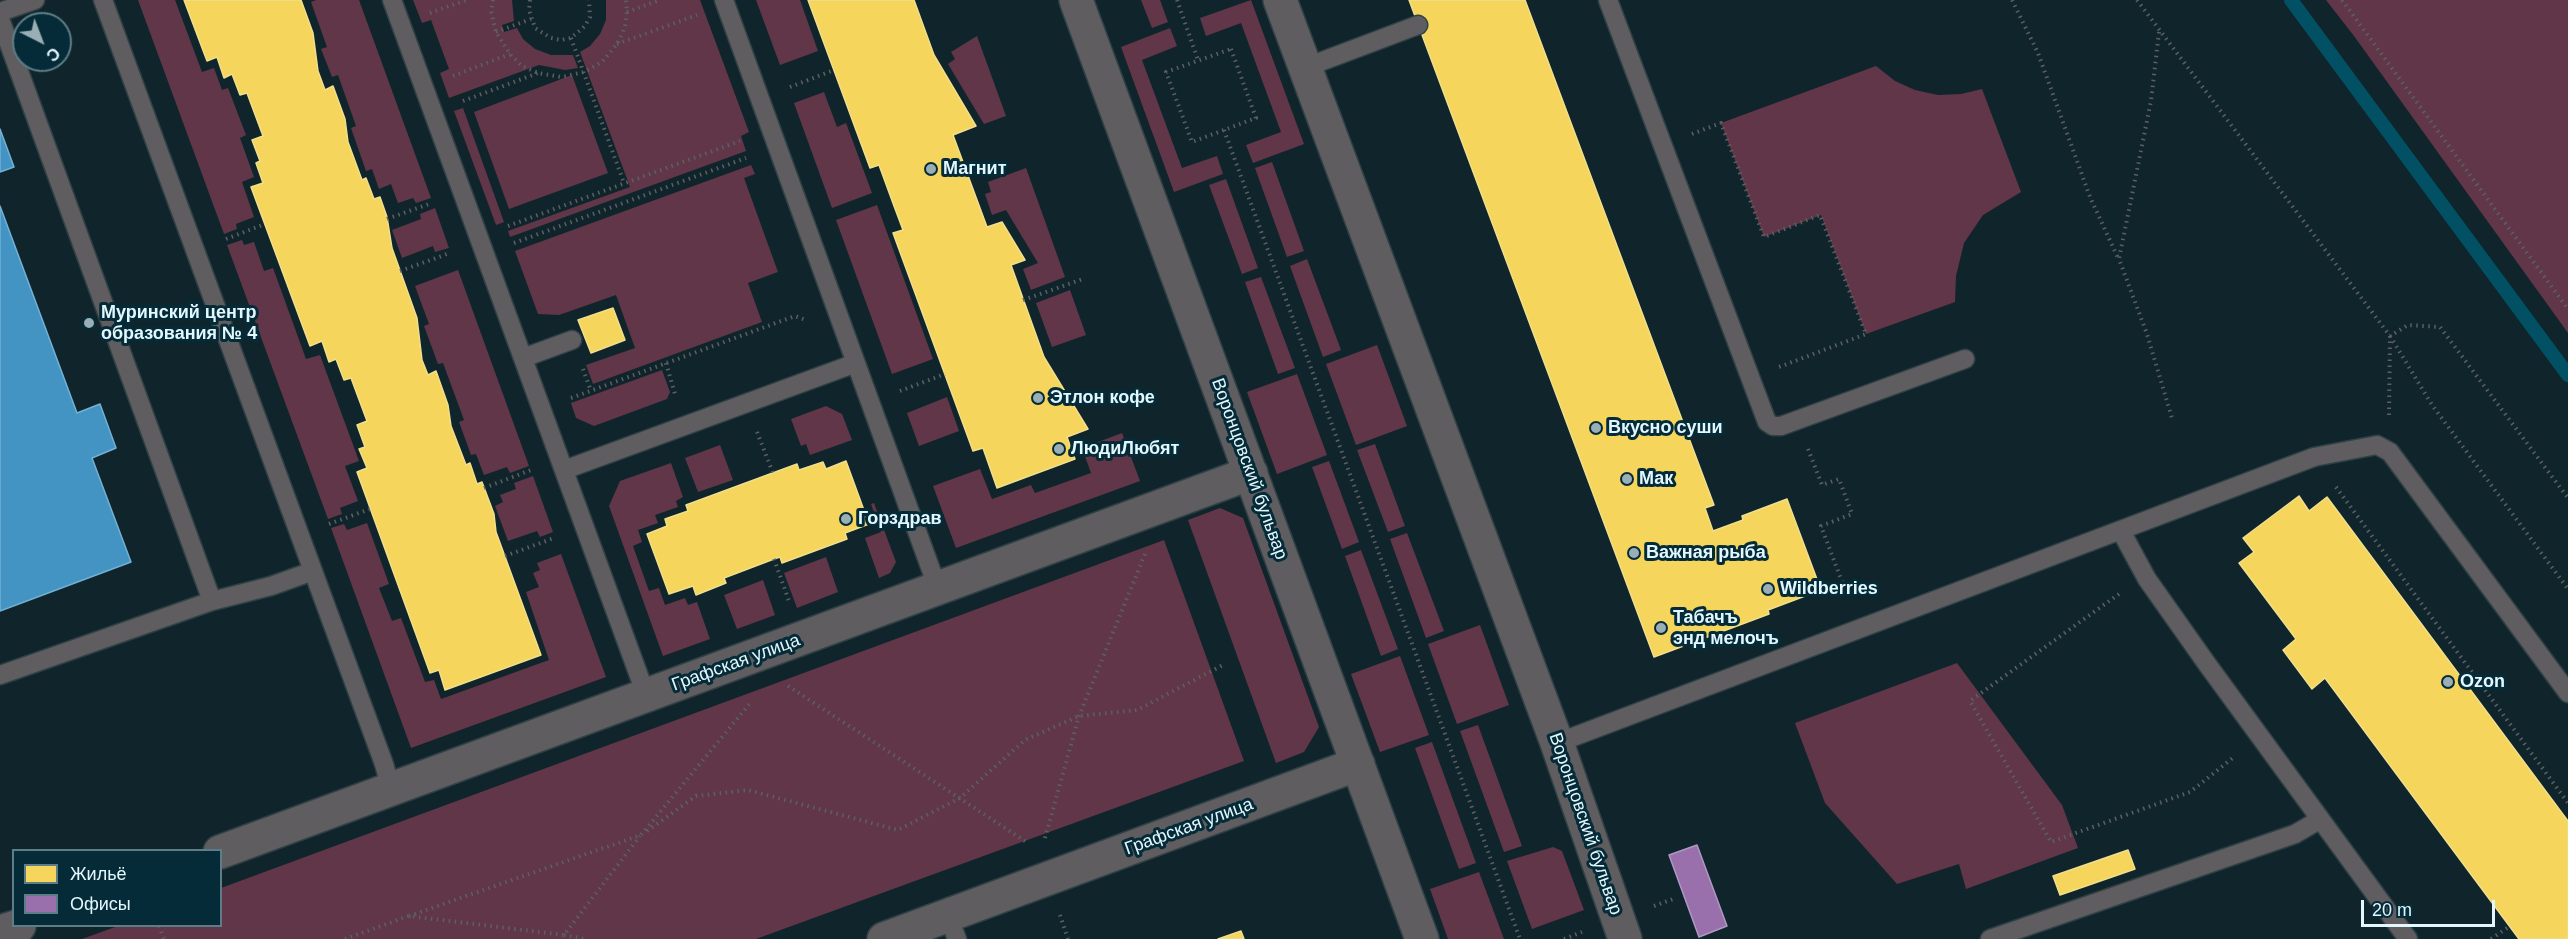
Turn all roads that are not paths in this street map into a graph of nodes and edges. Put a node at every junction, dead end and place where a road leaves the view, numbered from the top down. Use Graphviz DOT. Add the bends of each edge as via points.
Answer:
graph roads {
  1 [pos="35,0"];
  2 [pos="103,0"];
  3 [pos="392,0"];
  4 [pos="1076,0"];
  5 [pos="1280,0"];
  6 [pos="1608,0"];
  7 [pos="725,2"];
  8 [pos="0,12"];
  9 [pos="0,19"];
  10 [pos="1418,25"];
  11 [pos="1304,68"];
  12 [pos="572,340"];
  13 [pos="523,358"];
  14 [pos="1965,358"];
  15 [pos="856,363"];
  16 [pos="564,470"];
  17 [pos="1251,473"];
  18 [pos="2121,531"];
  19 [pos="313,571"];
  20 [pos="938,589"];
  21 [pos="212,600"];
  22 [pos="0,675"];
  23 [pos="2568,693"];
  24 [pos="646,696"];
  25 [pos="1557,743"];
  26 [pos="1358,765"];
  27 [pos="391,789"];
  28 [pos="2319,820"];
  29 [pos="222,851"];
  30 [pos="16,927"];
  31 [pos="952,928"];
  32 [pos="0,932"];
  33 [pos="885,939"];
  34 [pos="1422,939"];
  35 [pos="1625,939"];
  36 [pos="1990,939"];
  37 [pos="2408,939"];
  1 -- 8 [label="lane"];
  2 -- 19 [label="lane"];
  3 -- 13 [label="lane"];
  4 -- 17 [label="street, Воронцовский бульвар"];
  5 -- 11 [label="street, Воронцовский бульвар"];
  6 -- 14 [label="lane" via="1767,422 1781,426"];
  7 -- 15 [label="lane"];
  9 -- 21 [label="lane"];
  10 -- 11 [label="lane"];
  11 -- 25 [label="street, Воронцовский бульвар"];
  12 -- 13 [label="lane"];
  13 -- 16 [label="lane"];
  15 -- 16 [label="lane"];
  15 -- 20 [label="lane"];
  16 -- 24 [label="lane"];
  17 -- 20 [label="street, Графская улица"];
  17 -- 26 [label="street, Воронцовский бульвар"];
  18 -- 23 [label="lane" via="2314,457 2377,445 2390,452"];
  18 -- 25 [label="lane"];
  18 -- 28 [label="lane" via="2147,579"];
  19 -- 21 [label="lane"];
  19 -- 27 [label="lane"];
  20 -- 24 [label="street, Графская улица"];
  21 -- 22 [label="lane"];
  24 -- 27 [label="street, Графская улица"];
  25 -- 35 [label="street, Воронцовский бульвар"];
  26 -- 31 [label="street, Графская улица"];
  26 -- 34 [label="street, Воронцовский бульвар"];
  27 -- 29 [label="street, Графская улица"];
  28 -- 36 [label="lane" via="2295,834"];
  28 -- 37 [label="lane"];
  30 -- 32 [label="street"];
  31 -- 33 [label="street, Графская улица"];
}
